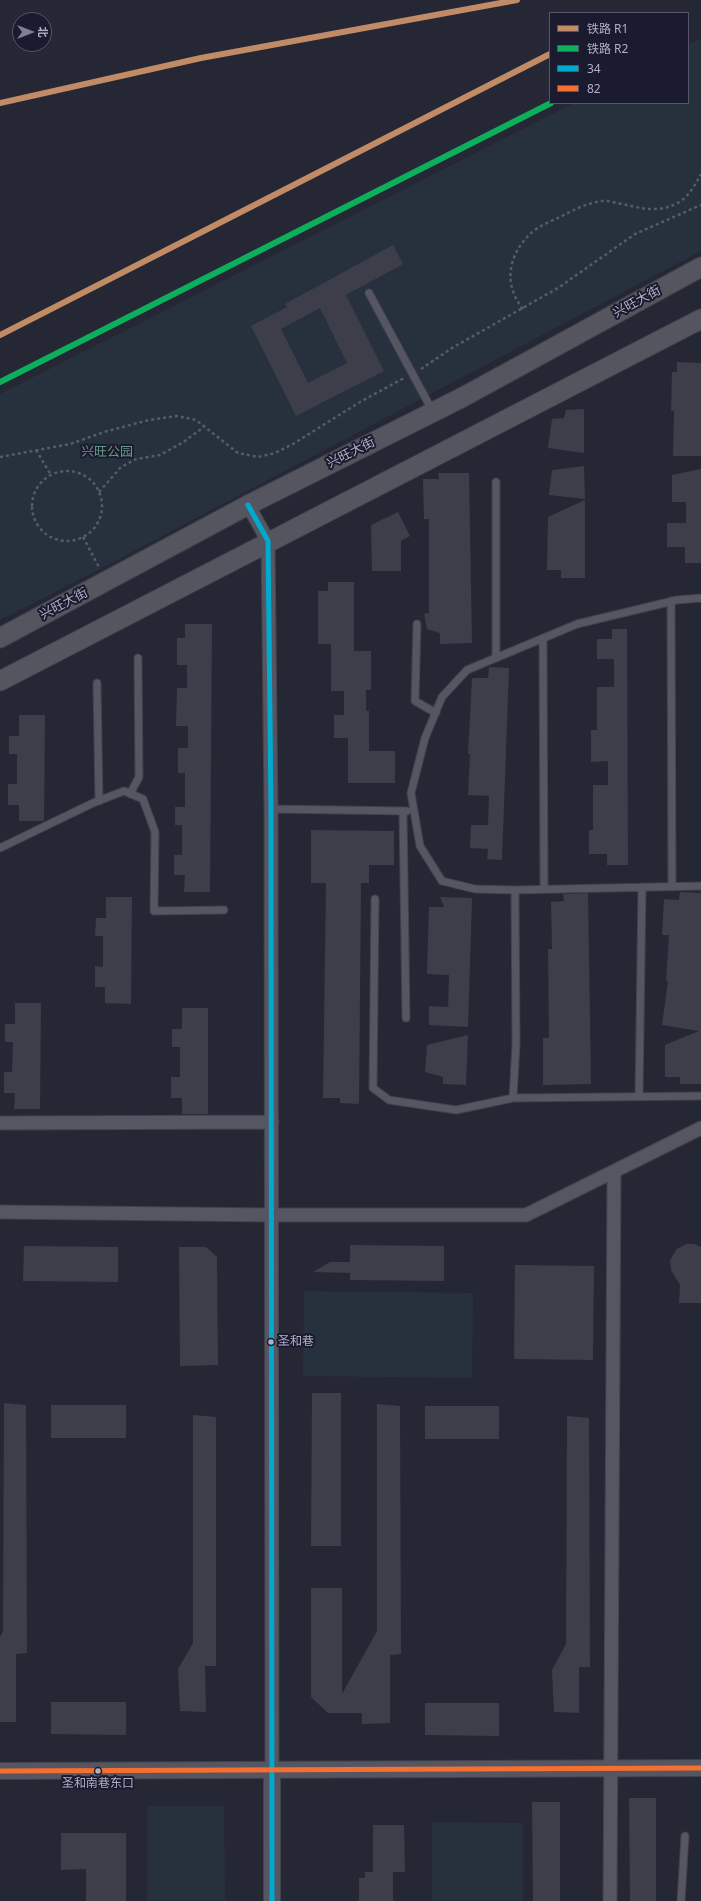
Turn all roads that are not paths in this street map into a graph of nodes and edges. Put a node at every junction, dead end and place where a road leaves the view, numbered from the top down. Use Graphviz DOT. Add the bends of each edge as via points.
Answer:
graph roads {
  1 [pos="701,267"];
  2 [pos="369,293"];
  3 [pos="701,319"];
  4 [pos="433,412"];
  5 [pos="496,482"];
  6 [pos="248,505"];
  7 [pos="268,541"];
  8 [pos="701,598"];
  9 [pos="671,602"];
  10 [pos="417,624"];
  11 [pos="0,638"];
  12 [pos="543,638"];
  13 [pos="496,657"];
  14 [pos="138,658"];
  15 [pos="0,681"];
  16 [pos="97,683"];
  17 [pos="436,713"];
  18 [pos="130,794"];
  19 [pos="99,801"];
  20 [pos="271,809"];
  21 [pos="403,811"];
  22 [pos="413,811"];
  23 [pos="0,848"];
  24 [pos="701,886"];
  25 [pos="672,887"];
  26 [pos="642,888"];
  27 [pos="544,889"];
  28 [pos="515,890"];
  29 [pos="375,899"];
  30 [pos="224,910"];
  31 [pos="406,1018"];
  32 [pos="639,1096"];
  33 [pos="701,1096"];
  34 [pos="513,1098"];
  35 [pos="272,1122"];
  36 [pos="0,1123"];
  37 [pos="701,1128"];
  38 [pos="614,1172"];
  39 [pos="0,1212"];
  40 [pos="271,1215"];
  41 [pos="611,1768"];
  42 [pos="701,1768"];
  43 [pos="272,1769"];
  44 [pos="0,1770"];
  45 [pos="685,1836"];
  46 [pos="272,1901"];
  47 [pos="610,1901"];
  48 [pos="681,1901"];
  1 -- 4 [label="main road, 兴旺大街"];
  2 -- 4 [label="lane"];
  3 -- 7 [label="main road"];
  4 -- 6 [label="main road, 兴旺大街"];
  5 -- 13 [label="lane"];
  6 -- 7 [label="street"];
  6 -- 11 [label="main road, 兴旺大街"];
  7 -- 15 [label="main road"];
  7 -- 20 [label="street"];
  8 -- 9 [label="lane"];
  9 -- 12 [label="lane" via="577,624"];
  9 -- 25 [label="lane"];
  10 -- 17 [label="lane" via="416,701"];
  12 -- 13 [label="lane"];
  12 -- 27 [label="lane"];
  13 -- 17 [label="lane" via="467,670 442,697"];
  14 -- 18 [label="lane" via="139,777"];
  16 -- 19 [label="lane"];
  17 -- 22 [label="lane" via="425,738 411,793"];
  18 -- 19 [label="lane" via="124,792"];
  18 -- 30 [label="lane" via="143,799 155,832 154,911"];
  19 -- 23 [label="lane"];
  20 -- 21 [label="lane"];
  20 -- 35 [label="street"];
  21 -- 22 [label="lane"];
  21 -- 31 [label="lane"];
  22 -- 28 [label="lane" via="420,846 442,881 475,889"];
  24 -- 25 [label="lane"];
  25 -- 26 [label="lane"];
  26 -- 27 [label="lane"];
  26 -- 32 [label="lane"];
  27 -- 28 [label="lane"];
  28 -- 34 [label="lane" via="516,1044"];
  29 -- 34 [label="lane" via="373,1088 389,1100 456,1110"];
  32 -- 33 [label="lane"];
  32 -- 34 [label="lane"];
  35 -- 36 [label="street"];
  35 -- 40 [label="street"];
  37 -- 38 [label="street"];
  38 -- 40 [label="street" via="526,1215"];
  38 -- 41 [label="street"];
  39 -- 40 [label="street"];
  40 -- 43 [label="street"];
  41 -- 42 [label="street"];
  41 -- 43 [label="street"];
  41 -- 47 [label="street"];
  43 -- 44 [label="street"];
  43 -- 46 [label="street"];
  45 -- 48 [label="lane"];
}
